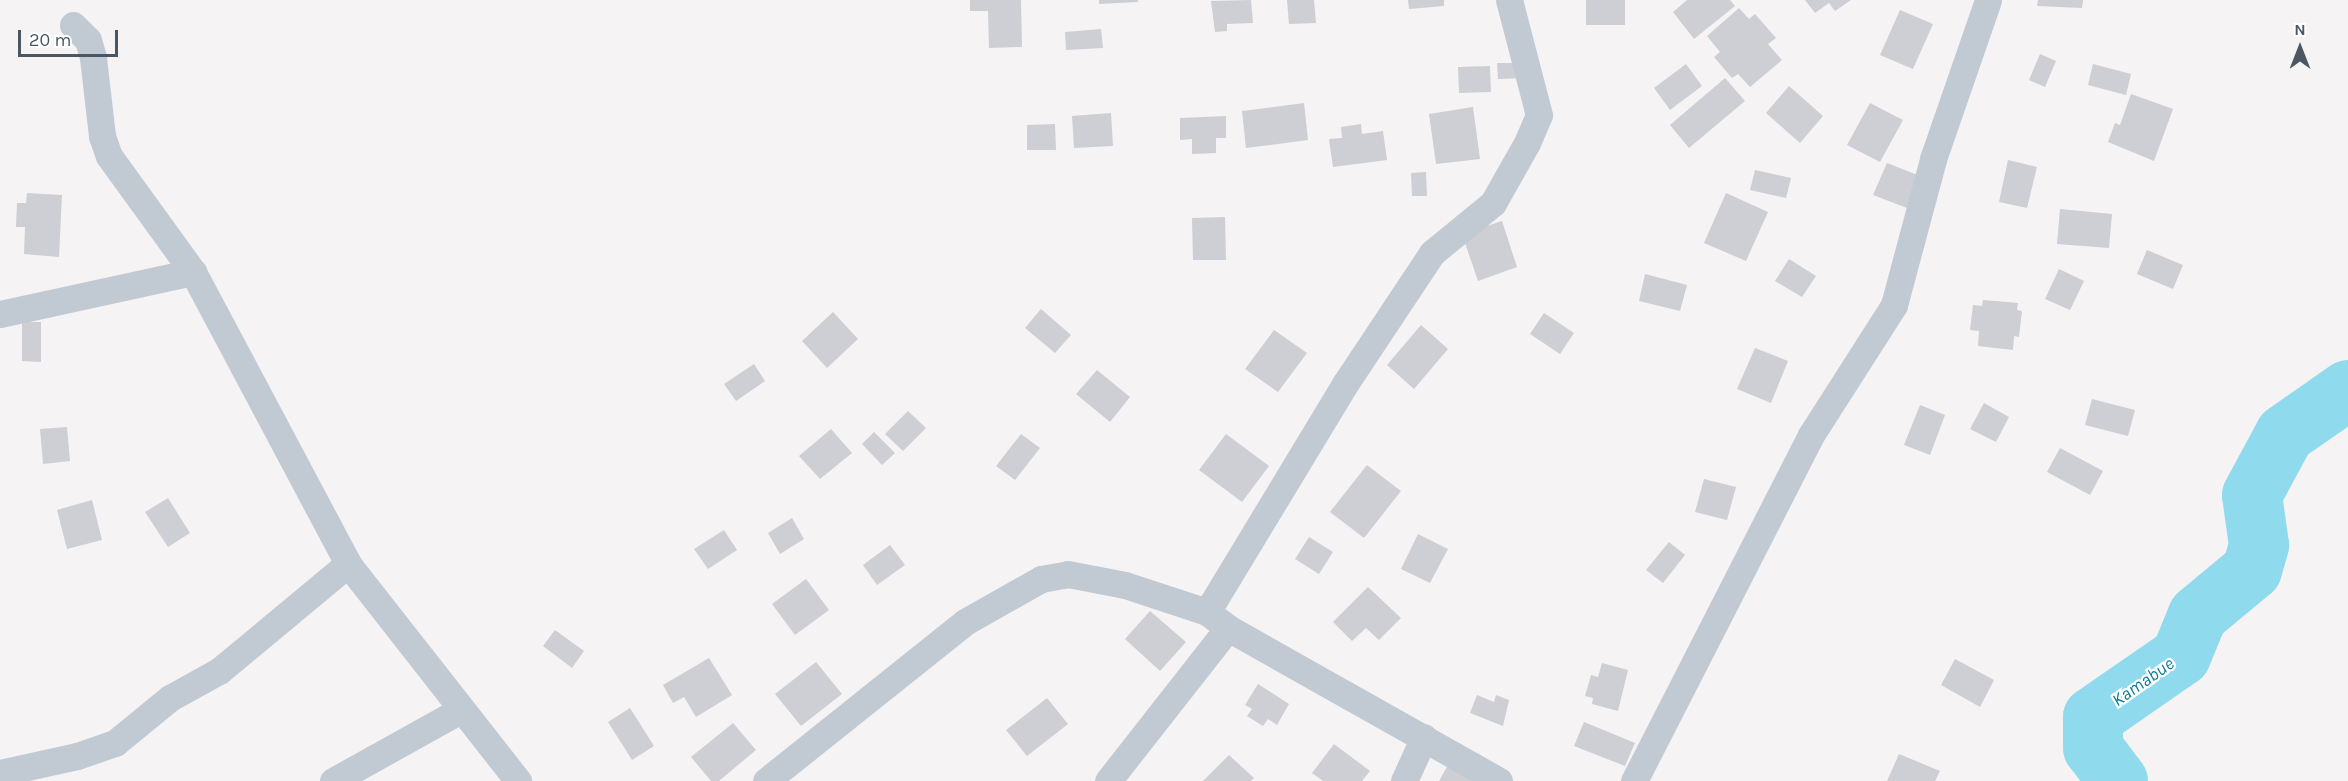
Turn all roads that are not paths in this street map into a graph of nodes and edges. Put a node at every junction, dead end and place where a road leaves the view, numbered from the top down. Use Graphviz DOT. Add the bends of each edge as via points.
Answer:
graph roads {
  1 [pos="1509,0"];
  2 [pos="1988,0"];
  3 [pos="73,25"];
  4 [pos="193,272"];
  5 [pos="0,314"];
  6 [pos="348,564"];
  7 [pos="1207,612"];
  8 [pos="1228,628"];
  9 [pos="459,711"];
  10 [pos="1424,737"];
  11 [pos="0,773"];
  12 [pos="333,781"];
  13 [pos="518,781"];
  14 [pos="766,781"];
  15 [pos="1108,781"];
  16 [pos="1404,781"];
  17 [pos="1499,781"];
  18 [pos="1634,781"];
  1 -- 7 [label="street" via="1539,115 1527,143 1493,203 1432,253 1345,384"];
  2 -- 18 [label="street" via="1933,159 1894,304 1811,435"];
  3 -- 4 [label="street" via="88,40 102,136 110,156"];
  4 -- 5 [label="street"];
  4 -- 6 [label="street"];
  6 -- 9 [label="street"];
  6 -- 11 [label="street" via="219,671 170,698 115,743 66,759"];
  7 -- 8 [label="street"];
  7 -- 14 [label="street" via="1091,578 1068,574 1041,579 965,622"];
  8 -- 10 [label="street"];
  8 -- 15 [label="street"];
  9 -- 12 [label="street"];
  9 -- 13 [label="street"];
  10 -- 16 [label="street"];
  10 -- 17 [label="street"];
}
